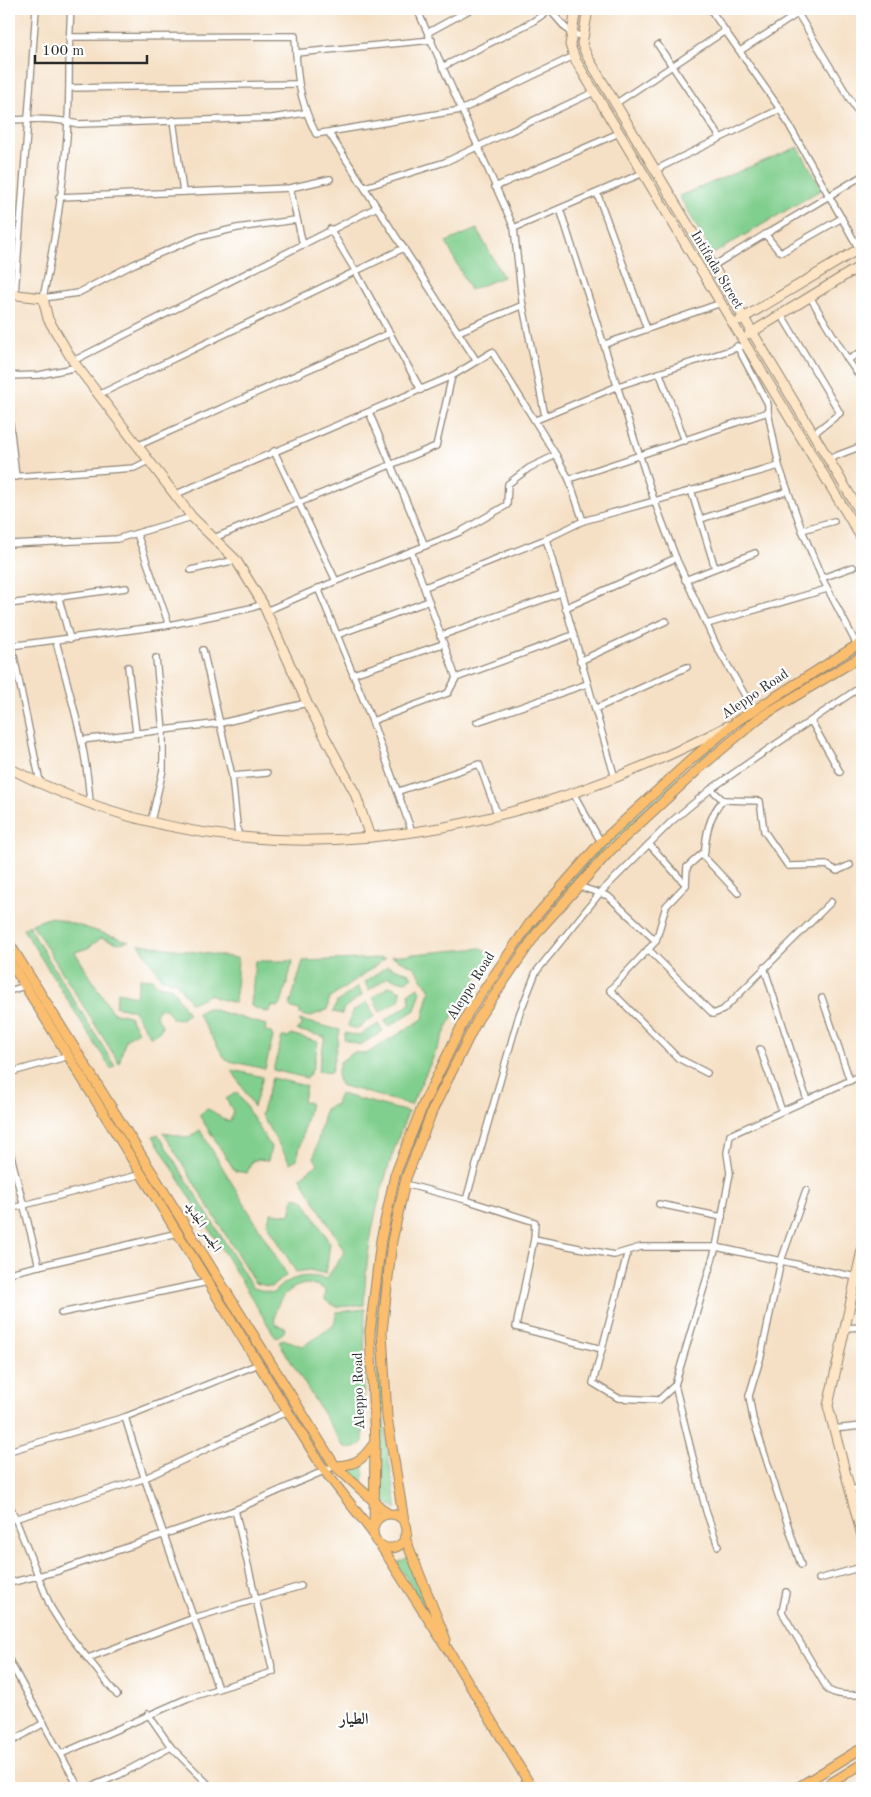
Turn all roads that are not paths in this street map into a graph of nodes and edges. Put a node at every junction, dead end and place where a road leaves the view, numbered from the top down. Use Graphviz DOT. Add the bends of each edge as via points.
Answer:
graph roads {
  1 [pos="36,9"];
  2 [pos="71,9"];
  3 [pos="417,9"];
  4 [pos="471,9"];
  5 [pos="549,9"];
  6 [pos="576,9"];
  7 [pos="588,9"];
  8 [pos="710,9"];
  9 [pos="805,9"];
  10 [pos="796,11"];
  11 [pos="726,31"];
  12 [pos="429,32"];
  13 [pos="571,34"];
  14 [pos="583,36"];
  15 [pos="69,37"];
  16 [pos="432,40"];
  17 [pos="658,44"];
  18 [pos="740,51"];
  19 [pos="296,53"];
  20 [pos="588,59"];
  21 [pos="576,60"];
  22 [pos="673,66"];
  23 [pos="442,67"];
  24 [pos="297,84"];
  25 [pos="70,88"];
  26 [pos="594,92"];
  27 [pos="615,104"];
  28 [pos="859,108"];
  29 [pos="780,109"];
  30 [pos="461,110"];
  31 [pos="305,113"];
  32 [pos="27,119"];
  33 [pos="9,120"];
  34 [pos="174,120"];
  35 [pos="862,120"];
  36 [pos="68,122"];
  37 [pos="329,133"];
  38 [pos="619,133"];
  39 [pos="720,137"];
  40 [pos="477,146"];
  41 [pos="655,170"];
  42 [pos="643,173"];
  43 [pos="862,176"];
  44 [pos="330,179"];
  45 [pos="365,187"];
  46 [pos="495,187"];
  47 [pos="290,188"];
  48 [pos="184,192"];
  49 [pos="597,193"];
  50 [pos="829,195"];
  51 [pos="59,196"];
  52 [pos="377,207"];
  53 [pos="560,209"];
  54 [pos="842,218"];
  55 [pos="295,220"];
  56 [pos="514,228"];
  57 [pos="330,229"];
  58 [pos="765,234"];
  59 [pos="302,245"];
  60 [pos="404,248"];
  61 [pos="861,248"];
  62 [pos="862,265"];
  63 [pos="713,266"];
  64 [pos="356,272"];
  65 [pos="12,295"];
  66 [pos="810,297"];
  67 [pos="43,298"];
  68 [pos="721,303"];
  69 [pos="523,305"];
  70 [pos="781,314"];
  71 [pos="743,318"];
  72 [pos="733,324"];
  73 [pos="647,329"];
  74 [pos="458,332"];
  75 [pos="752,332"];
  76 [pos="390,333"];
  77 [pos="741,343"];
  78 [pos="605,344"];
  79 [pos="862,351"];
  80 [pos="476,360"];
  81 [pos="848,360"];
  82 [pos="75,364"];
  83 [pos="660,374"];
  84 [pos="9,376"];
  85 [pos="452,376"];
  86 [pos="862,380"];
  87 [pos="618,386"];
  88 [pos="421,390"];
  89 [pos="98,395"];
  90 [pos="369,412"];
  91 [pos="768,412"];
  92 [pos="9,414"];
  93 [pos="545,416"];
  94 [pos="536,420"];
  95 [pos="814,434"];
  96 [pos="685,441"];
  97 [pos="137,446"];
  98 [pos="862,446"];
  99 [pos="274,452"];
  100 [pos="556,455"];
  101 [pos="640,455"];
  102 [pos="828,459"];
  103 [pos="148,461"];
  104 [pos="392,465"];
  105 [pos="778,466"];
  106 [pos="12,477"];
  107 [pos="569,479"];
  108 [pos="691,490"];
  109 [pos="788,491"];
  110 [pos="174,495"];
  111 [pos="654,500"];
  112 [pos="298,502"];
  113 [pos="862,516"];
  114 [pos="192,517"];
  115 [pos="701,519"];
  116 [pos="583,521"];
  117 [pos="834,521"];
  118 [pos="802,530"];
  119 [pos="137,534"];
  120 [pos="214,538"];
  121 [pos="546,539"];
  122 [pos="862,540"];
  123 [pos="9,544"];
  124 [pos="425,546"];
  125 [pos="411,551"];
  126 [pos="755,553"];
  127 [pos="676,558"];
  128 [pos="236,560"];
  129 [pos="853,567"];
  130 [pos="715,568"];
  131 [pos="191,570"];
  132 [pos="822,578"];
  133 [pos="685,580"];
  134 [pos="336,581"];
  135 [pos="425,587"];
  136 [pos="126,588"];
  137 [pos="318,588"];
  138 [pos="827,589"];
  139 [pos="561,593"];
  140 [pos="59,598"];
  141 [pos="430,601"];
  142 [pos="9,604"];
  143 [pos="265,607"];
  144 [pos="565,608"];
  145 [pos="666,621"];
  146 [pos="707,624"];
  147 [pos="169,625"];
  148 [pos="337,635"];
  149 [pos="573,635"];
  150 [pos="440,636"];
  151 [pos="70,638"];
  152 [pos="56,640"];
  153 [pos="860,642"];
  154 [pos="443,644"];
  155 [pos="9,645"];
  156 [pos="204,650"];
  157 [pos="862,656"];
  158 [pos="156,658"];
  159 [pos="580,661"];
  160 [pos="128,667"];
  161 [pos="687,667"];
  162 [pos="353,674"];
  163 [pos="456,678"];
  164 [pos="587,684"];
  165 [pos="862,686"];
  166 [pos="307,703"];
  167 [pos="753,709"];
  168 [pos="595,710"];
  169 [pos="372,721"];
  170 [pos="737,721"];
  171 [pos="812,721"];
  172 [pos="477,722"];
  173 [pos="221,723"];
  174 [pos="163,730"];
  175 [pos="136,732"];
  176 [pos="82,740"];
  177 [pos="9,768"];
  178 [pos="840,772"];
  179 [pos="267,773"];
  180 [pos="232,776"];
  181 [pos="615,778"];
  182 [pos="40,784"];
  183 [pos="711,789"];
  184 [pos="399,792"];
  185 [pos="573,793"];
  186 [pos="723,800"];
  187 [pos="90,804"];
  188 [pos="498,816"];
  189 [pos="151,822"];
  190 [pos="412,832"];
  191 [pos="238,835"];
  192 [pos="370,837"];
  193 [pos="601,842"];
  194 [pos="649,844"];
  195 [pos="705,851"];
  196 [pos="850,865"];
  197 [pos="686,885"];
  198 [pos="578,886"];
  199 [pos="600,893"];
  200 [pos="738,893"];
  201 [pos="831,902"];
  202 [pos="656,941"];
  203 [pos="9,943"];
  204 [pos="648,949"];
  205 [pos="9,960"];
  206 [pos="764,967"];
  207 [pos="25,986"];
  208 [pos="9,991"];
  209 [pos="822,998"];
  210 [pos="760,1049"];
  211 [pos="69,1056"];
  212 [pos="707,1072"];
  213 [pos="9,1073"];
  214 [pos="862,1075"];
  215 [pos="850,1080"];
  216 [pos="807,1100"];
  217 [pos="782,1111"];
  218 [pos="9,1148"];
  219 [pos="142,1174"];
  220 [pos="405,1184"];
  221 [pos="806,1190"];
  222 [pos="466,1200"];
  223 [pos="659,1204"];
  224 [pos="23,1205"];
  225 [pos="9,1209"];
  226 [pos="722,1217"];
  227 [pos="178,1233"];
  228 [pos="534,1239"];
  229 [pos="716,1247"];
  230 [pos="862,1250"];
  231 [pos="628,1251"];
  232 [pos="781,1261"];
  233 [pos="39,1266"];
  234 [pos="9,1273"];
  235 [pos="859,1276"];
  236 [pos="208,1282"];
  237 [pos="61,1313"];
  238 [pos="862,1327"];
  239 [pos="844,1328"];
  240 [pos="602,1349"];
  241 [pos="259,1364"];
  242 [pos="675,1385"];
  243 [pos="288,1411"];
  244 [pos="125,1417"];
  245 [pos="862,1426"];
  246 [pos="833,1428"];
  247 [pos="375,1442"];
  248 [pos="9,1451"];
  249 [pos="335,1466"];
  250 [pos="324,1470"];
  251 [pos="143,1478"];
  252 [pos="862,1488"];
  253 [pos="849,1490"];
  254 [pos="9,1503"];
  255 [pos="375,1504"];
  256 [pos="235,1510"];
  257 [pos="388,1514"];
  258 [pos="14,1519"];
  259 [pos="404,1521"];
  260 [pos="373,1529"];
  261 [pos="165,1534"];
  262 [pos="862,1536"];
  263 [pos="405,1538"];
  264 [pos="381,1546"];
  265 [pos="718,1546"];
  266 [pos="801,1565"];
  267 [pos="862,1567"];
  268 [pos="37,1576"];
  269 [pos="819,1579"];
  270 [pos="9,1583"];
  271 [pos="301,1586"];
  272 [pos="786,1592"];
  273 [pos="255,1600"];
  274 [pos="194,1618"];
  275 [pos="88,1658"];
  276 [pos="454,1658"];
  277 [pos="9,1660"];
  278 [pos="11,1668"];
  279 [pos="218,1689"];
  280 [pos="118,1694"];
  281 [pos="862,1694"];
  282 [pos="148,1714"];
  283 [pos="44,1723"];
  284 [pos="9,1743"];
  285 [pos="171,1747"];
  286 [pos="862,1748"];
  287 [pos="61,1754"];
  288 [pos="862,1764"];
  289 [pos="79,1788"];
  290 [pos="88,1788"];
  291 [pos="212,1788"];
  292 [pos="532,1788"];
  293 [pos="797,1788"];
  294 [pos="823,1788"];
  1 -- 32 [label="street"];
  2 -- 15 [label="street"];
  3 -- 12 [label="street"];
  4 -- 12 [label="street"];
  5 -- 13 [label="street"];
  5 -- 23 [label="street" via="532,22"];
  6 -- 13 [label="main road, Intifada Street"];
  7 -- 14 [label="main road, Intifada Street"];
  8 -- 11 [label="street"];
  9 -- 10 [label="street"];
  10 -- 18 [label="street"];
  10 -- 28 [label="street"];
  11 -- 18 [label="street"];
  11 -- 22 [label="street"];
  12 -- 16 [label="street"];
  13 -- 14 [label="street"];
  13 -- 21 [label="main road, Intifada Street" via="570,45"];
  14 -- 20 [label="main road, Intifada Street" via="582,44"];
  15 -- 19 [label="street" via="295,36"];
  15 -- 25 [label="street"];
  16 -- 19 [label="street"];
  16 -- 23 [label="street"];
  17 -- 22 [label="street"];
  18 -- 29 [label="street"];
  19 -- 24 [label="street"];
  20 -- 21 [label="street"];
  20 -- 27 [label="main road, Intifada Street"];
  21 -- 26 [label="main road, Intifada Street"];
  21 -- 30 [label="street"];
  22 -- 27 [label="street"];
  22 -- 39 [label="street"];
  23 -- 30 [label="street"];
  24 -- 25 [label="street"];
  24 -- 31 [label="street"];
  25 -- 36 [label="street"];
  26 -- 38 [label="main road, Intifada Street"];
  26 -- 40 [label="street"];
  27 -- 41 [label="main road, Intifada Street"];
  28 -- 35 [label="street"];
  29 -- 39 [label="street"];
  29 -- 50 [label="street"];
  30 -- 37 [label="street"];
  30 -- 40 [label="street"];
  31 -- 34 [label="street" via="272,118"];
  31 -- 37 [label="street" via="316,134"];
  32 -- 33 [label="street"];
  32 -- 36 [label="street"];
  32 -- 65 [label="street"];
  34 -- 36 [label="street"];
  34 -- 48 [label="street"];
  36 -- 51 [label="street"];
  37 -- 45 [label="street"];
  38 -- 42 [label="main road, Intifada Street"];
  38 -- 46 [label="street"];
  39 -- 41 [label="street"];
  40 -- 45 [label="street" via="445,162"];
  40 -- 46 [label="street"];
  41 -- 63 [label="main road, Intifada Street"];
  42 -- 49 [label="street"];
  42 -- 68 [label="main road, Intifada Street"];
  43 -- 50 [label="street"];
  44 -- 47 [label="street"];
  45 -- 52 [label="street"];
  46 -- 56 [label="street"];
  47 -- 48 [label="street"];
  47 -- 55 [label="street"];
  48 -- 51 [label="street"];
  49 -- 53 [label="street"];
  49 -- 73 [label="street"];
  50 -- 54 [label="street"];
  50 -- 58 [label="street"];
  51 -- 67 [label="street" via="54,247"];
  52 -- 57 [label="street"];
  52 -- 60 [label="street"];
  53 -- 56 [label="street"];
  53 -- 78 [label="street"];
  54 -- 58 [label="street" via="782,252"];
  54 -- 61 [label="street"];
  55 -- 59 [label="street"];
  55 -- 67 [label="street" via="199,237 134,264 78,293"];
  56 -- 69 [label="street"];
  57 -- 59 [label="street"];
  57 -- 64 [label="street"];
  58 -- 63 [label="street"];
  59 -- 82 [label="street"];
  60 -- 64 [label="street"];
  60 -- 74 [label="street"];
  61 -- 71 [label="main road"];
  62 -- 66 [label="main road"];
  63 -- 71 [label="main road, Intifada Street"];
  64 -- 76 [label="street"];
  64 -- 89 [label="street"];
  65 -- 67 [label="main road"];
  66 -- 70 [label="main road"];
  66 -- 81 [label="street"];
  67 -- 82 [label="main road" via="48,319"];
  68 -- 72 [label="main road, Intifada Street"];
  68 -- 73 [label="street"];
  69 -- 74 [label="street"];
  69 -- 93 [label="street"];
  70 -- 75 [label="main road"];
  70 -- 95 [label="street" via="840,413"];
  71 -- 72 [label="main road"];
  71 -- 75 [label="main road, Intifada Street"];
  72 -- 77 [label="main road, Intifada Street"];
  73 -- 78 [label="street"];
  74 -- 80 [label="street"];
  75 -- 77 [label="main road"];
  75 -- 95 [label="main road, Intifada Street"];
  76 -- 88 [label="street"];
  76 -- 97 [label="street"];
  77 -- 83 [label="street"];
  77 -- 91 [label="street" via="768,404"];
  77 -- 122 [label="main road, Intifada Street"];
  78 -- 87 [label="street"];
  79 -- 81 [label="street"];
  80 -- 85 [label="street"];
  80 -- 94 [label="street" via="492,352"];
  81 -- 86 [label="street"];
  82 -- 84 [label="street" via="40,375"];
  82 -- 89 [label="main road"];
  83 -- 87 [label="street"];
  83 -- 96 [label="street"];
  85 -- 88 [label="street"];
  85 -- 104 [label="street" via="436,446"];
  87 -- 93 [label="street"];
  87 -- 101 [label="street"];
  88 -- 90 [label="street"];
  89 -- 97 [label="main road"];
  90 -- 99 [label="street"];
  90 -- 104 [label="street"];
  91 -- 96 [label="street"];
  91 -- 105 [label="street"];
  92 -- 106 [label="street"];
  93 -- 94 [label="street"];
  94 -- 100 [label="street"];
  95 -- 102 [label="main road, Intifada Street"];
  96 -- 101 [label="street"];
  97 -- 103 [label="main road"];
  98 -- 102 [label="street"];
  99 -- 110 [label="street"];
  99 -- 112 [label="street"];
  100 -- 107 [label="street"];
  100 -- 124 [label="street" via="529,468 508,484 508,505 460,532"];
  101 -- 107 [label="street"];
  101 -- 111 [label="street"];
  102 -- 113 [label="main road, Intifada Street"];
  103 -- 106 [label="street" via="134,468"];
  103 -- 110 [label="main road"];
  104 -- 112 [label="street"];
  104 -- 124 [label="street"];
  105 -- 108 [label="street"];
  105 -- 109 [label="street"];
  107 -- 116 [label="street"];
  108 -- 111 [label="street"];
  108 -- 115 [label="street"];
  109 -- 115 [label="street"];
  109 -- 118 [label="street"];
  110 -- 114 [label="main road"];
  111 -- 116 [label="street"];
  111 -- 127 [label="street"];
  112 -- 120 [label="street"];
  112 -- 134 [label="street"];
  114 -- 119 [label="street"];
  114 -- 120 [label="main road"];
  115 -- 130 [label="street"];
  116 -- 121 [label="street"];
  117 -- 118 [label="street"];
  118 -- 132 [label="street"];
  119 -- 123 [label="street" via="117,539"];
  119 -- 147 [label="street"];
  120 -- 128 [label="main road"];
  121 -- 135 [label="street"];
  121 -- 139 [label="street"];
  124 -- 125 [label="street"];
  125 -- 134 [label="street"];
  125 -- 135 [label="street"];
  126 -- 130 [label="street"];
  127 -- 133 [label="street"];
  127 -- 144 [label="street"];
  128 -- 131 [label="street"];
  128 -- 143 [label="main road"];
  129 -- 132 [label="street"];
  130 -- 133 [label="street"];
  132 -- 138 [label="street"];
  133 -- 146 [label="street"];
  134 -- 137 [label="street"];
  135 -- 141 [label="street"];
  136 -- 140 [label="street"];
  137 -- 143 [label="street"];
  137 -- 148 [label="street"];
  138 -- 146 [label="street"];
  138 -- 153 [label="street"];
  139 -- 144 [label="street"];
  139 -- 150 [label="street"];
  140 -- 142 [label="street"];
  140 -- 151 [label="street"];
  141 -- 148 [label="street"];
  141 -- 150 [label="street"];
  143 -- 147 [label="street"];
  143 -- 166 [label="main road"];
  144 -- 149 [label="street"];
  145 -- 159 [label="street"];
  146 -- 167 [label="street" via="716,647"];
  147 -- 151 [label="street"];
  148 -- 162 [label="street"];
  149 -- 159 [label="street"];
  149 -- 163 [label="street"];
  150 -- 154 [label="street"];
  151 -- 152 [label="street"];
  152 -- 155 [label="street"];
  152 -- 176 [label="street"];
  153 -- 167 [label="main road, Aleppo Road"];
  154 -- 162 [label="street"];
  154 -- 163 [label="street"];
  155 -- 182 [label="street"];
  156 -- 173 [label="street"];
  157 -- 198 [label="main road, Aleppo Road" via="759,718 617,844"];
  158 -- 174 [label="street"];
  159 -- 164 [label="street"];
  160 -- 175 [label="street"];
  161 -- 168 [label="street"];
  162 -- 169 [label="street"];
  163 -- 169 [label="street" via="448,693"];
  164 -- 168 [label="street"];
  164 -- 172 [label="street"];
  165 -- 171 [label="street"];
  166 -- 173 [label="street"];
  166 -- 192 [label="main road" via="355,793"];
  167 -- 170 [label="main road, Aleppo Road"];
  168 -- 181 [label="street"];
  169 -- 184 [label="street"];
  170 -- 181 [label="main road"];
  170 -- 193 [label="main road, Aleppo Road"];
  171 -- 178 [label="street"];
  171 -- 183 [label="street"];
  173 -- 174 [label="street"];
  173 -- 180 [label="street"];
  174 -- 175 [label="street"];
  174 -- 189 [label="street" via="163,770"];
  175 -- 176 [label="street"];
  176 -- 187 [label="street"];
  177 -- 182 [label="main road"];
  179 -- 180 [label="street"];
  180 -- 191 [label="street"];
  181 -- 185 [label="main road"];
  182 -- 187 [label="main road"];
  183 -- 186 [label="street"];
  183 -- 194 [label="street"];
  184 -- 188 [label="street" via="480,764"];
  184 -- 190 [label="street"];
  185 -- 188 [label="main road"];
  185 -- 193 [label="street"];
  186 -- 195 [label="street" via="713,812"];
  186 -- 196 [label="street" via="760,801 764,831 788,866 827,865 837,871"];
  187 -- 189 [label="main road"];
  188 -- 190 [label="main road"];
  189 -- 191 [label="main road"];
  190 -- 192 [label="main road"];
  191 -- 192 [label="main road" via="321,841"];
  193 -- 247 [label="main road, Aleppo Road" via="530,923 468,1013 423,1105 395,1175 381,1240 370,1332"];
  194 -- 197 [label="street"];
  194 -- 199 [label="street"];
  195 -- 197 [label="street" via="687,868"];
  195 -- 200 [label="street" via="704,857"];
  197 -- 202 [label="street" via="666,906"];
  198 -- 199 [label="street"];
  198 -- 220 [label="main road, Aleppo Road" via="539,930 478,1018 433,1109"];
  199 -- 202 [label="street" via="608,896"];
  199 -- 222 [label="street" via="536,972 519,1015"];
  201 -- 206 [label="street"];
  202 -- 204 [label="street"];
  203 -- 249 [label="main road, الجسر الجديد"];
  204 -- 206 [label="street" via="713,1014 722,1010"];
  204 -- 212 [label="street" via="610,990 678,1058"];
  205 -- 207 [label="main road, الجسر الجديد"];
  206 -- 216 [label="street"];
  207 -- 208 [label="street"];
  207 -- 211 [label="main road, الجسر الجديد"];
  209 -- 215 [label="street"];
  210 -- 217 [label="street"];
  211 -- 213 [label="street"];
  211 -- 219 [label="main road, الجسر الجديد"];
  214 -- 215 [label="street"];
  215 -- 216 [label="street"];
  216 -- 217 [label="street"];
  217 -- 226 [label="street" via="730,1135 727,1153 730,1173"];
  218 -- 224 [label="street"];
  219 -- 224 [label="street"];
  219 -- 227 [label="main road, الجسر الجديد"];
  220 -- 222 [label="street"];
  220 -- 259 [label="main road, Aleppo Road" via="392,1242 382,1332 387,1417"];
  221 -- 232 [label="street"];
  222 -- 228 [label="street" via="534,1222"];
  223 -- 226 [label="street"];
  224 -- 225 [label="street"];
  224 -- 233 [label="street"];
  226 -- 229 [label="street"];
  227 -- 233 [label="street"];
  227 -- 236 [label="main road, الجسر الجديد"];
  228 -- 231 [label="street" via="614,1255"];
  228 -- 240 [label="street" via="516,1327"];
  229 -- 231 [label="street" via="641,1247"];
  229 -- 232 [label="street"];
  229 -- 242 [label="street"];
  230 -- 235 [label="main road"];
  231 -- 240 [label="street"];
  232 -- 235 [label="street"];
  232 -- 266 [label="street" via="749,1396 753,1419"];
  233 -- 234 [label="street"];
  235 -- 239 [label="main road"];
  236 -- 237 [label="street"];
  236 -- 241 [label="main road, الجسر الجديد"];
  238 -- 239 [label="street"];
  239 -- 246 [label="main road" via="828,1406"];
  240 -- 242 [label="street" via="593,1382 618,1398 659,1400"];
  241 -- 243 [label="main road, الجسر الجديد"];
  241 -- 244 [label="street"];
  242 -- 265 [label="street" via="706,1511"];
  243 -- 250 [label="main road, الجسر الجديد"];
  243 -- 251 [label="street"];
  244 -- 248 [label="street"];
  244 -- 251 [label="street"];
  245 -- 246 [label="street"];
  246 -- 253 [label="main road"];
  247 -- 249 [label="main road" via="365,1458"];
  247 -- 255 [label="main road, Aleppo Road"];
  249 -- 250 [label="street"];
  249 -- 255 [label="main road, الجسر الجديد"];
  250 -- 256 [label="street"];
  250 -- 260 [label="main road, الجسر الجديد"];
  251 -- 258 [label="street"];
  251 -- 261 [label="street"];
  252 -- 253 [label="street"];
  253 -- 262 [label="main road"];
  254 -- 258 [label="street"];
  255 -- 257 [label="main road, الجسر الجديد"];
  255 -- 260 [label="main road, Aleppo Road"];
  256 -- 261 [label="street"];
  256 -- 273 [label="street"];
  257 -- 259 [label="main road" via="397,1515"];
  257 -- 260 [label="main road" via="380,1517"];
  258 -- 268 [label="street"];
  259 -- 263 [label="main road"];
  260 -- 264 [label="main road"];
  261 -- 268 [label="street"];
  261 -- 274 [label="street"];
  263 -- 264 [label="main road" via="398,1546"];
  263 -- 276 [label="main road"];
  264 -- 276 [label="main road"];
  267 -- 269 [label="street"];
  268 -- 270 [label="street"];
  268 -- 275 [label="street" via="51,1608"];
  271 -- 273 [label="street"];
  272 -- 281 [label="street" via="782,1612 828,1690 846,1696"];
  273 -- 274 [label="street"];
  273 -- 279 [label="street" via="273,1672"];
  274 -- 275 [label="street"];
  274 -- 279 [label="street"];
  275 -- 280 [label="street"];
  276 -- 292 [label="main road"];
  277 -- 278 [label="street"];
  278 -- 283 [label="street"];
  279 -- 282 [label="street"];
  282 -- 285 [label="street"];
  282 -- 287 [label="street"];
  283 -- 284 [label="street"];
  283 -- 287 [label="street"];
  285 -- 290 [label="street"];
  285 -- 291 [label="street"];
  286 -- 293 [label="main road"];
  287 -- 289 [label="street"];
  288 -- 294 [label="main road"];
}
